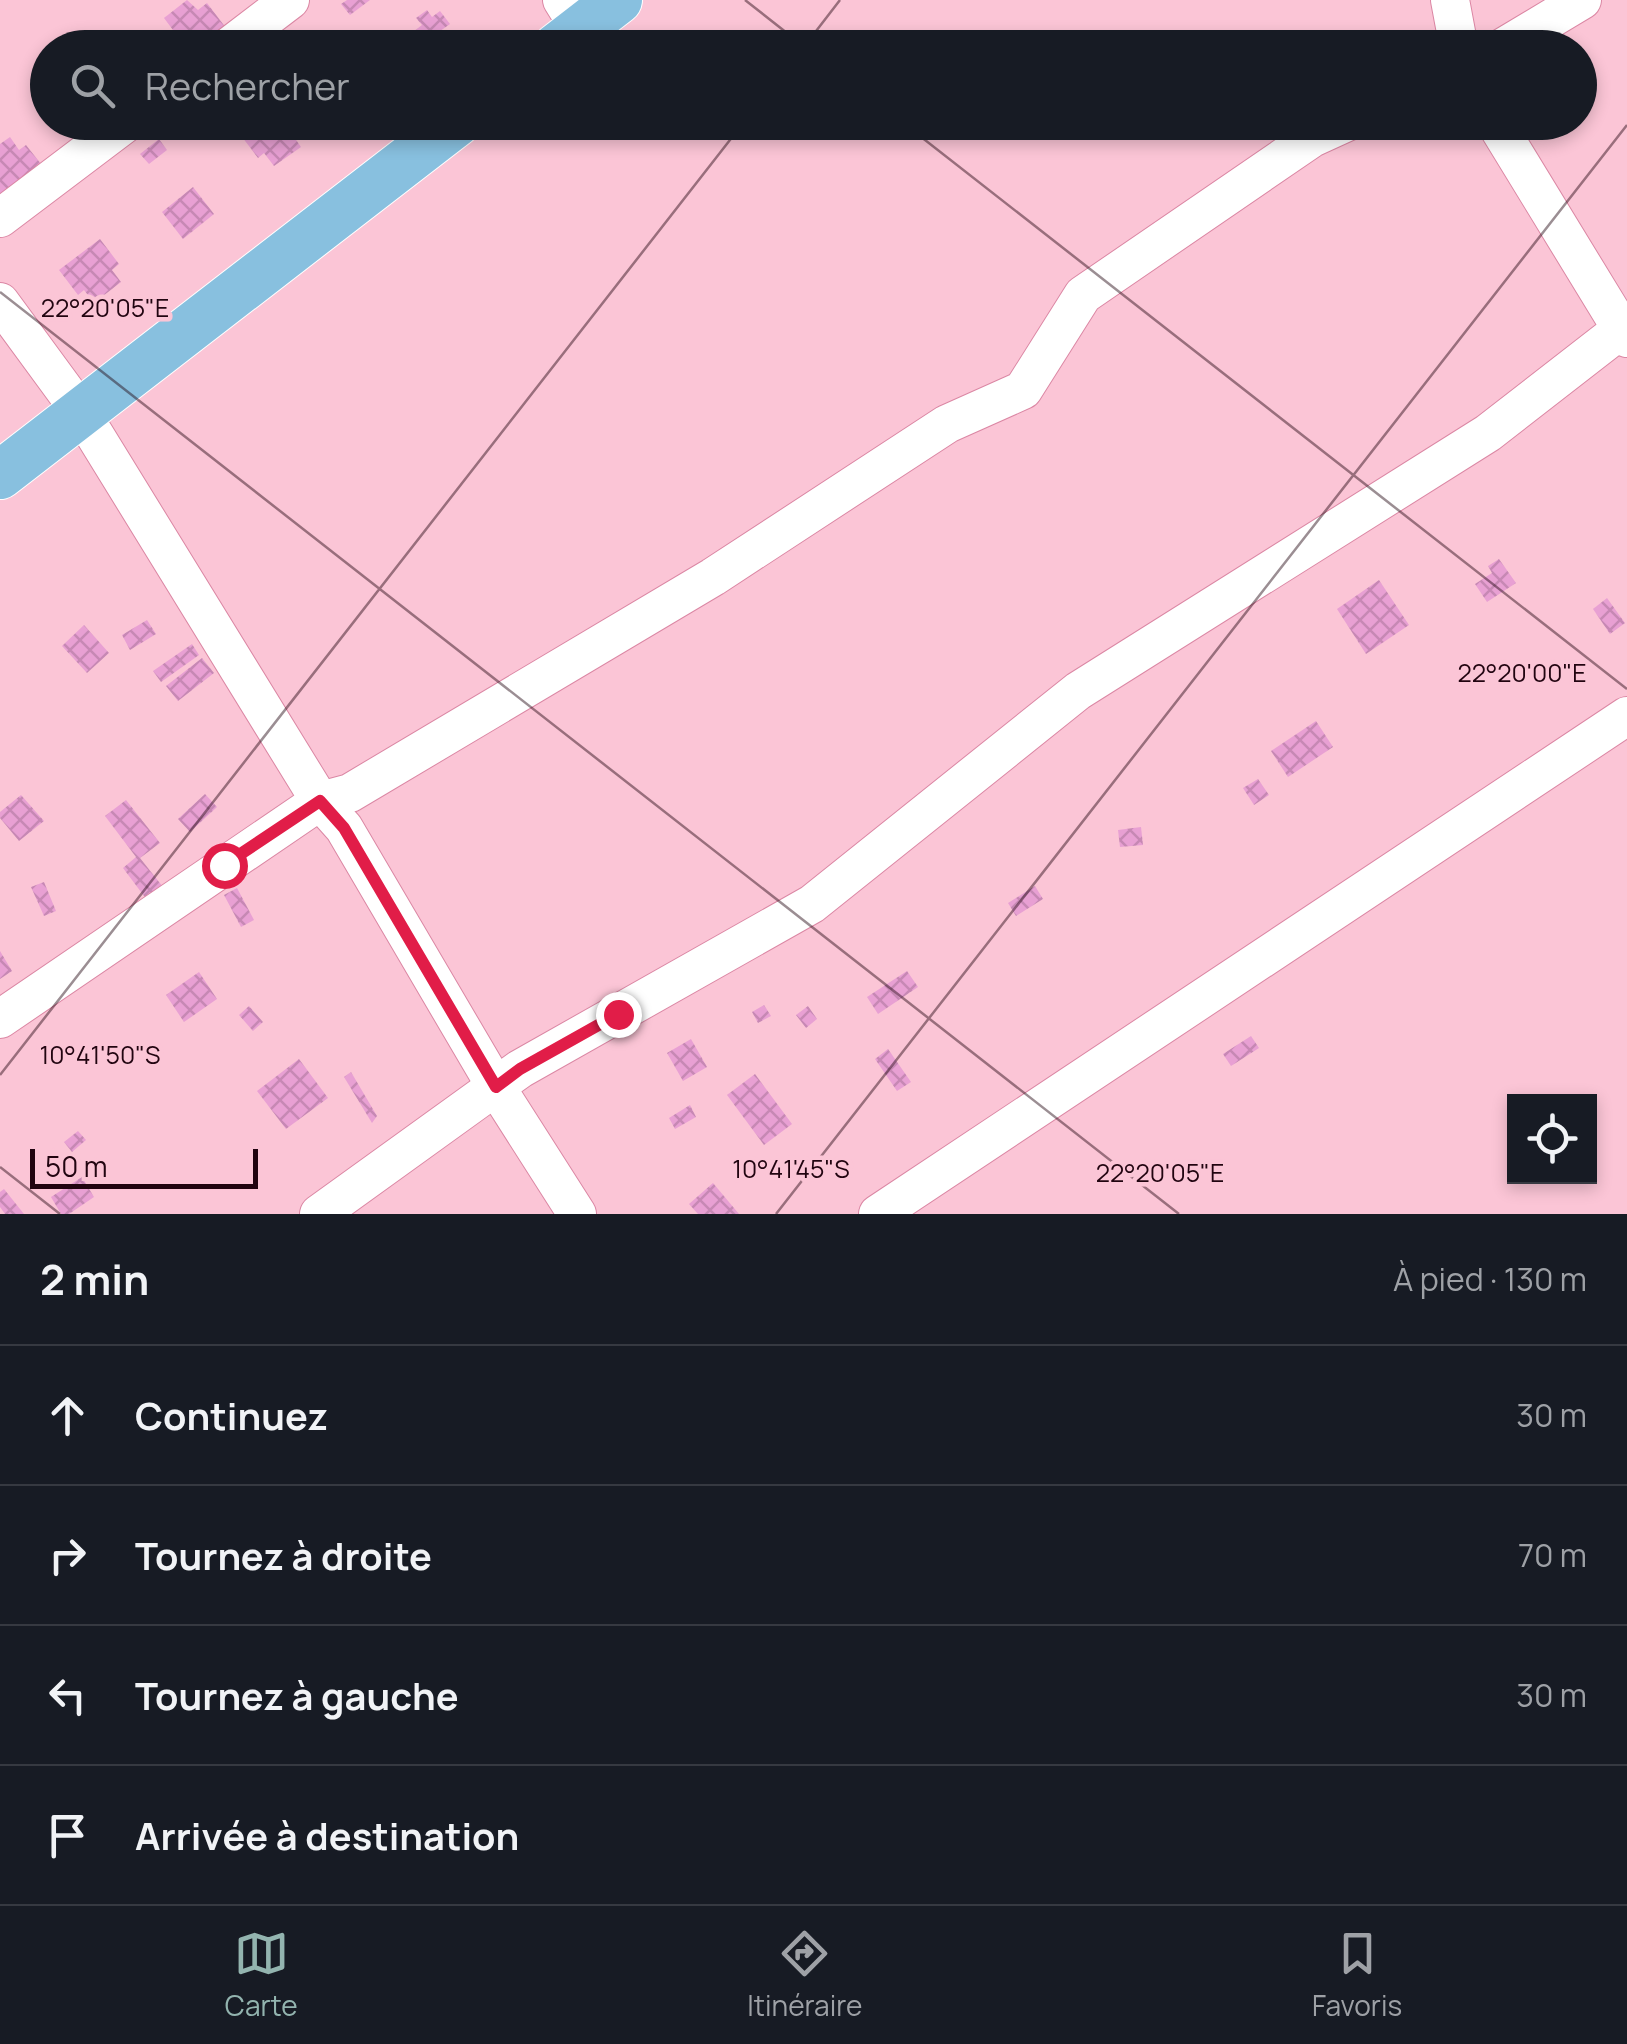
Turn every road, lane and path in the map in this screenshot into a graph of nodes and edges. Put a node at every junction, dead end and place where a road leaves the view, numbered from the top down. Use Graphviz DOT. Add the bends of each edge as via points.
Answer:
graph roads {
  1 [pos="290,0"];
  2 [pos="618,0"];
  3 [pos="1450,0"];
  4 [pos="1582,0"];
  5 [pos="566,25"];
  6 [pos="251,30"];
  7 [pos="1456,30"];
  8 [pos="1532,30"];
  9 [pos="103,140"];
  10 [pos="434,140"];
  11 [pos="1309,140"];
  12 [pos="1507,140"];
  13 [pos="0,218"];
  14 [pos="0,302"];
  15 [pos="1625,330"];
  16 [pos="80,411"];
  17 [pos="0,475"];
  18 [pos="1627,716"];
  19 [pos="320,801"];
  20 [pos="0,1019"];
  21 [pos="496,1087"];
  22 [pos="319,1214"];
  23 [pos="577,1214"];
  24 [pos="878,1214"];
  1 -- 6 [label="street"];
  2 -- 5 [label="main road"];
  3 -- 7 [label="street"];
  4 -- 8 [label="street"];
  9 -- 13 [label="street"];
  10 -- 16 [label="main road"];
  11 -- 19 [label="street" via="1083,295 1023,390 946,424 697,587 350,793"];
  12 -- 15 [label="street"];
  14 -- 16 [label="street"];
  15 -- 21 [label="street" via="1488,433 1078,691 812,904"];
  16 -- 17 [label="main road"];
  16 -- 19 [label="street"];
  18 -- 24 [label="street"];
  19 -- 20 [label="street"];
  19 -- 21 [label="street" via="344,828"];
  21 -- 22 [label="street"];
  21 -- 23 [label="street"];
}
